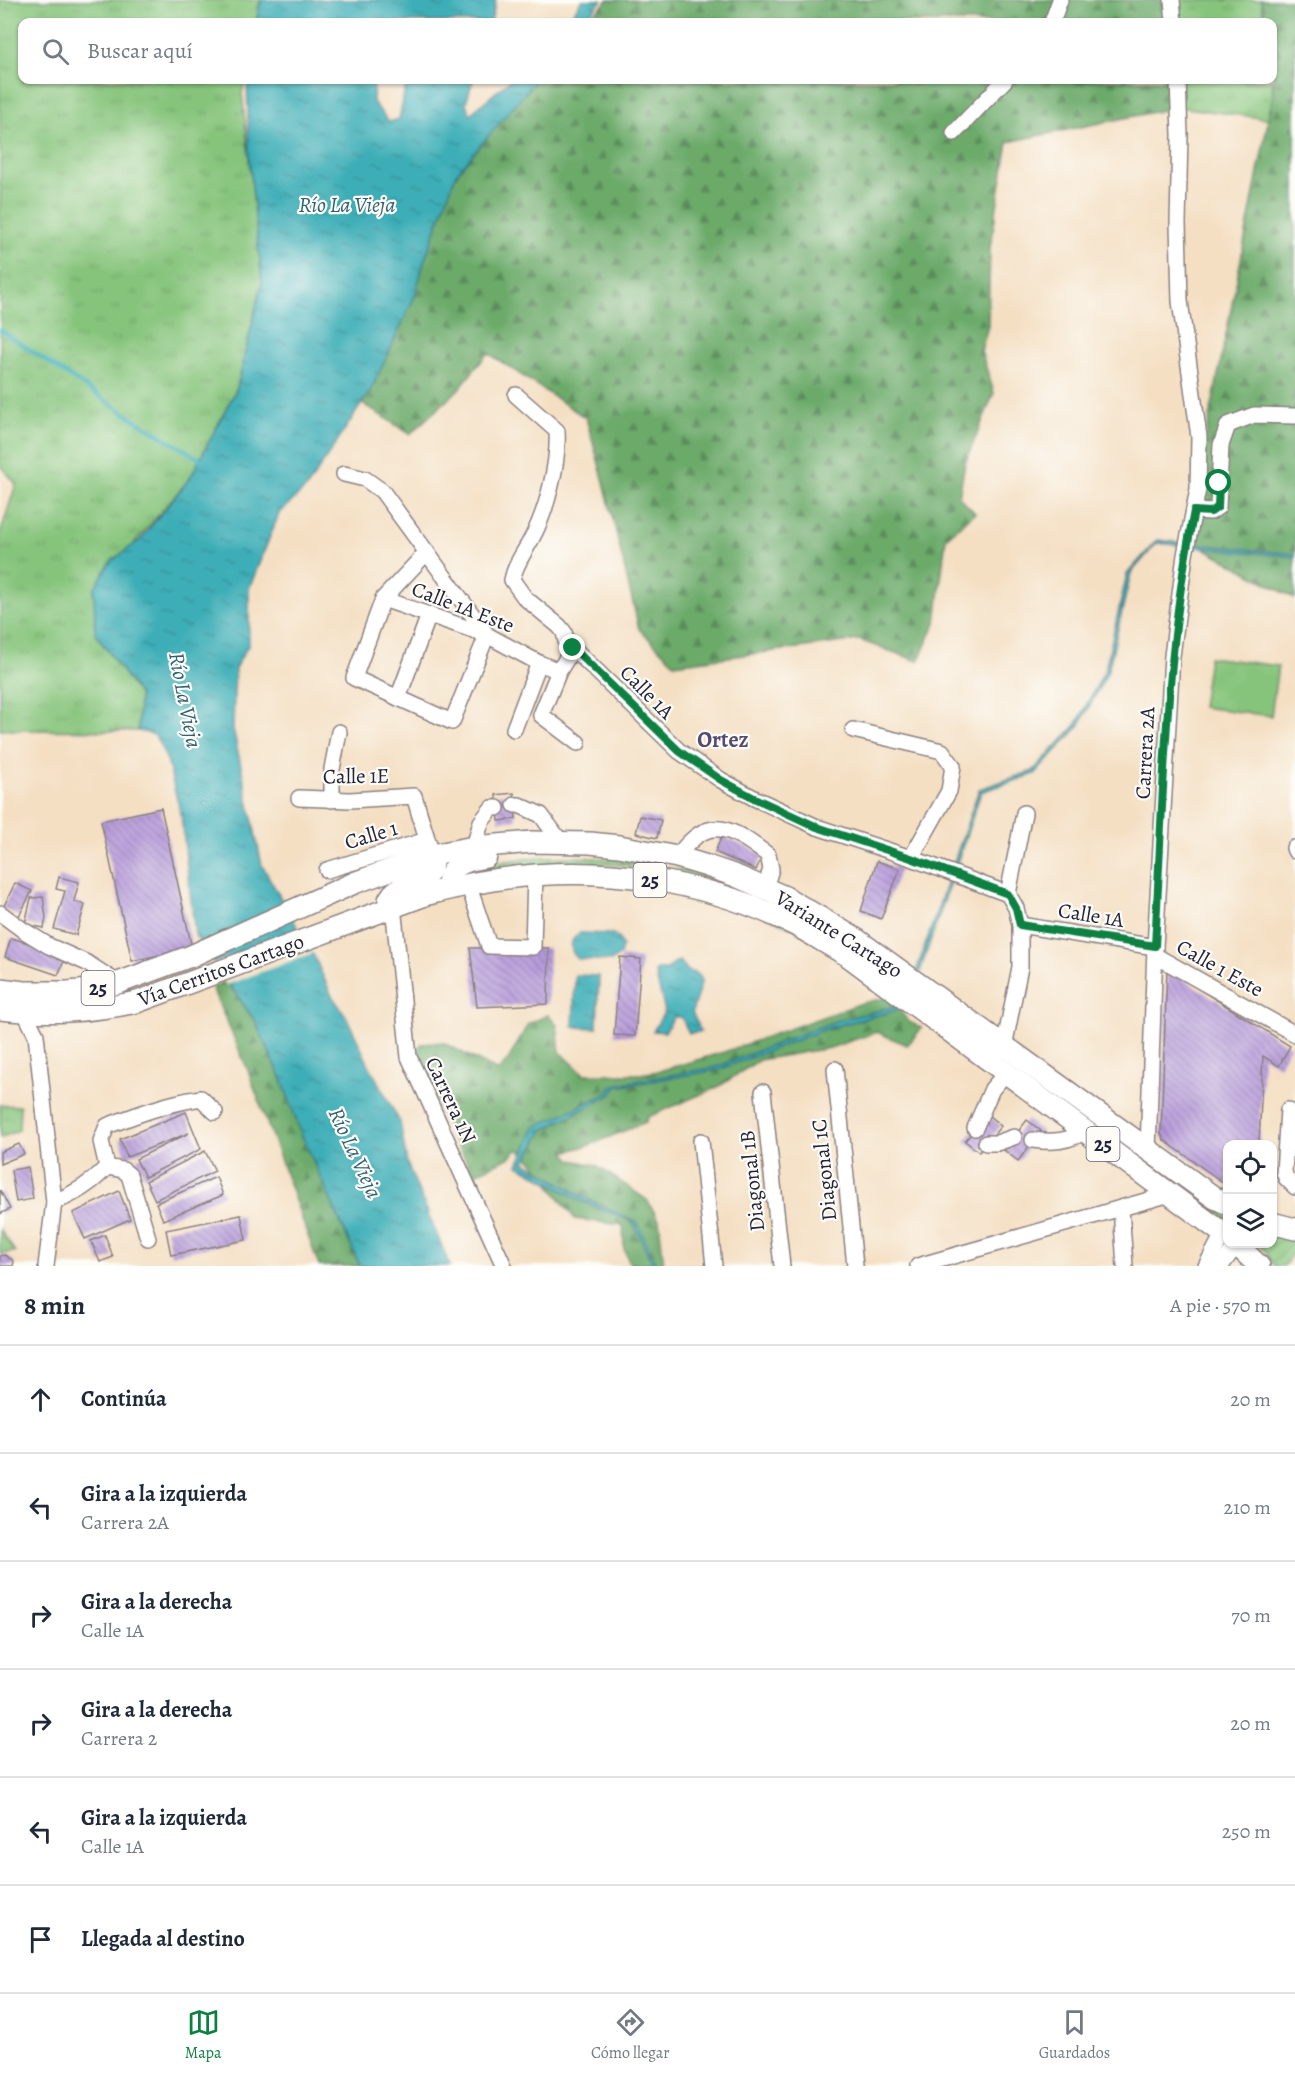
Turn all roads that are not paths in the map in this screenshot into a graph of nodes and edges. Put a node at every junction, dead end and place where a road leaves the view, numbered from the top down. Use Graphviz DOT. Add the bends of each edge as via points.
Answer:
graph roads {
  1 [pos="1060,0"];
  2 [pos="1172,0"];
  3 [pos="1053,18"];
  4 [pos="1174,18"];
  5 [pos="1001,84"];
  6 [pos="1178,84"];
  7 [pos="954,133"];
  8 [pos="516,395"];
  9 [pos="1295,416"];
  10 [pos="344,474"];
  11 [pos="1192,517"];
  12 [pos="427,552"];
  13 [pos="383,599"];
  14 [pos="429,615"];
  15 [pos="487,635"];
  16 [pos="573,648"];
  17 [pos="539,663"];
  18 [pos="559,671"];
  19 [pos="398,698"];
  20 [pos="514,729"];
  21 [pos="853,730"];
  22 [pos="339,732"];
  23 [pos="578,742"];
  24 [pos="299,798"];
  25 [pos="332,800"];
  26 [pos="515,805"];
  27 [pos="497,808"];
  28 [pos="1024,813"];
  29 [pos="561,842"];
  30 [pos="503,844"];
  31 [pos="429,847"];
  32 [pos="474,847"];
  33 [pos="676,857"];
  34 [pos="911,858"];
  35 [pos="327,870"];
  36 [pos="536,875"];
  37 [pos="354,883"];
  38 [pos="458,887"];
  39 [pos="765,888"];
  40 [pos="1008,894"];
  41 [pos="381,911"];
  42 [pos="0,913"];
  43 [pos="1020,925"];
  44 [pos="1155,951"];
  45 [pos="118,983"];
  46 [pos="901,983"];
  47 [pos="0,989"];
  48 [pos="920,998"];
  49 [pos="0,1009"];
  50 [pos="24,1011"];
  51 [pos="55,1013"];
  52 [pos="1295,1034"];
  53 [pos="36,1035"];
  54 [pos="1004,1047"];
  55 [pos="835,1069"];
  56 [pos="1006,1073"];
  57 [pos="763,1092"];
  58 [pos="1288,1110"];
  59 [pos="215,1112"];
  60 [pos="975,1128"];
  61 [pos="1086,1131"];
  62 [pos="1014,1137"];
  63 [pos="1033,1140"];
  64 [pos="701,1141"];
  65 [pos="986,1143"];
  66 [pos="1148,1150"];
  67 [pos="107,1167"];
  68 [pos="1295,1187"];
  69 [pos="1170,1194"];
  70 [pos="54,1202"];
  71 [pos="1223,1202"];
  72 [pos="1121,1208"];
  73 [pos="1277,1224"];
  74 [pos="1295,1229"];
  75 [pos="1223,1234"];
  76 [pos="148,1238"];
  77 [pos="1223,1248"];
  78 [pos="1228,1248"];
  79 [pos="1240,1248"];
  80 [pos="970,1251"];
  81 [pos="46,1266"];
  82 [pos="504,1266"];
  83 [pos="714,1266"];
  84 [pos="782,1266"];
  85 [pos="855,1266"];
  86 [pos="918,1266"];
  87 [pos="975,1266"];
  88 [pos="1125,1266"];
  89 [pos="1206,1266"];
  90 [pos="1221,1266"];
  91 [pos="1259,1266"];
  1 -- 3 [label="street"];
  2 -- 4 [label="street"];
  5 -- 7 [label="street"];
  6 -- 11 [label="street, Carrera 2A" via="1180,301 1199,437 1198,489"];
  8 -- 16 [label="street, Calle 1A" via="557,431 558,445 548,493 512,580 525,598 559,626"];
  9 -- 11 [label="street" via="1254,415 1228,425 1221,445 1218,507"];
  10 -- 12 [label="street" via="364,479 382,491"];
  11 -- 44 [label="street, Carrera 2A" via="1172,656"];
  12 -- 13 [label="street"];
  12 -- 15 [label="street"];
  13 -- 14 [label="street, Calle 1A Este"];
  13 -- 19 [label="street" via="354,678"];
  14 -- 15 [label="street, Calle 1A Este"];
  14 -- 19 [label="street"];
  15 -- 17 [label="street, Calle 1A Este"];
  15 -- 19 [label="street" via="452,722"];
  16 -- 18 [label="street"];
  16 -- 34 [label="street, Calle 1A" via="679,751 721,780 817,827"];
  17 -- 18 [label="street, Calle 1A Este"];
  17 -- 20 [label="street"];
  18 -- 23 [label="street" via="541,715"];
  21 -- 34 [label="street" via="942,751 953,766 949,791"];
  22 -- 25 [label="street" via="332,768"];
  24 -- 25 [label="street, Calle 1E"];
  25 -- 31 [label="street, Calle 1E" via="414,796"];
  26 -- 29 [label="street" via="541,815"];
  27 -- 32 [label="street" via="492,808 481,822"];
  28 -- 40 [label="street"];
  29 -- 30 [label="highway, Variante Cartago / 25"];
  29 -- 33 [label="highway, Variante Cartago / 25" via="619,846"];
  30 -- 32 [label="highway, Variante Cartago / 25"];
  30 -- 38 [label="highway" via="487,857 462,862 452,872"];
  31 -- 32 [label="highway, Variante Cartago / 25"];
  31 -- 35 [label="street, Calle 1"];
  31 -- 37 [label="highway, Variante Cartago / 25"];
  31 -- 41 [label="highway" via="432,866 427,875 395,891"];
  33 -- 39 [label="highway, Variante Cartago / 25"];
  33 -- 39 [label="street" via="689,841 709,828 732,831 768,855 771,869"];
  34 -- 40 [label="street, Calle 1A"];
  36 -- 38 [label="highway, Variante Cartago / 25"];
  36 -- 38 [label="street" via="532,947 489,946"];
  36 -- 46 [label="highway, Variante Cartago / 25" via="624,876 730,899 803,930"];
  37 -- 45 [label="highway, Vía Cerritos Cartago / 25" via="191,956"];
  38 -- 41 [label="highway, Variante Cartago / 25"];
  39 -- 46 [label="highway, Variante Cartago / 25" via="830,923"];
  40 -- 43 [label="street"];
  41 -- 51 [label="highway, Vía Cerritos Cartago / 25" via="137,1002"];
  41 -- 82 [label="street, Carrera 1N" via="409,1058"];
  42 -- 45 [label="street"];
  43 -- 44 [label="street, Calle 1A"];
  43 -- 54 [label="street" via="1020,968"];
  44 -- 52 [label="street, Calle 1 Este"];
  44 -- 66 [label="street, Carrera 2A"];
  45 -- 47 [label="highway, Vía Cerritos Cartago / 25" via="68,992"];
  46 -- 48 [label="highway, Variante Cartago / 25"];
  48 -- 54 [label="highway, Variante Cartago / 25"];
  48 -- 56 [label="highway, Variante Cartago / 25"];
  49 -- 50 [label="highway, Vía Cerritos Cartago / 25"];
  50 -- 51 [label="highway, Vía Cerritos Cartago / 25"];
  50 -- 53 [label="street"];
  51 -- 53 [label="street"];
  53 -- 70 [label="street"];
  54 -- 66 [label="highway, Variante Cartago / 25"];
  55 -- 85 [label="street, Diagonal 1C"];
  56 -- 60 [label="street" via="992,1089"];
  56 -- 61 [label="highway, Variante Cartago / 25"];
  57 -- 84 [label="street, Diagonal 1B"];
  58 -- 68 [label="street" via="1284,1172"];
  59 -- 67 [label="street" via="201,1098 193,1099 156,1107 107,1126 100,1141"];
  61 -- 63 [label="street" via="1070,1140"];
  61 -- 69 [label="highway, Variante Cartago / 25"];
  62 -- 65 [label="street"];
  64 -- 83 [label="street"];
  66 -- 71 [label="highway, Variante Cartago / 25"];
  67 -- 70 [label="street" via="71,1196"];
  67 -- 76 [label="street" via="129,1175"];
  69 -- 72 [label="street"];
  69 -- 75 [label="highway, Variante Cartago / 25"];
  70 -- 81 [label="street"];
  72 -- 80 [label="street"];
  72 -- 88 [label="street"];
  73 -- 74 [label="highway"];
  77 -- 89 [label="street"];
  78 -- 90 [label="street"];
  79 -- 91 [label="highway, Variante Cartago / 25"];
  80 -- 86 [label="street"];
  80 -- 87 [label="street"];
}
